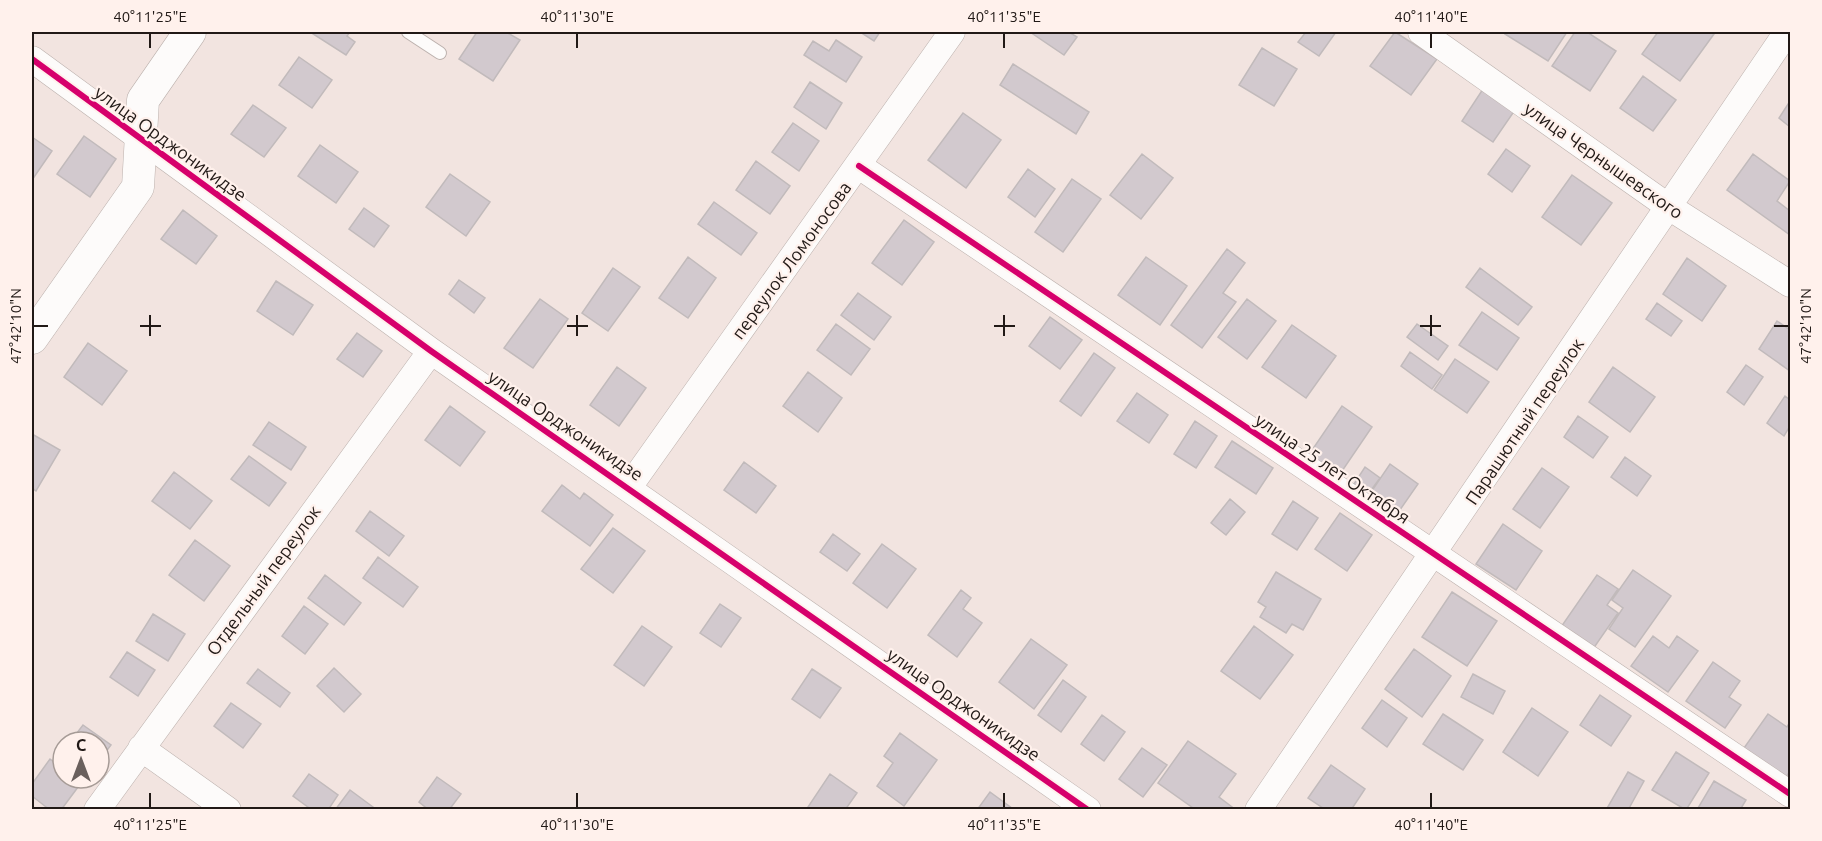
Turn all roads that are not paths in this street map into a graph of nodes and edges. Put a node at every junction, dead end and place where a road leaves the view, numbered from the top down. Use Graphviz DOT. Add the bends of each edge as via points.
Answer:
graph roads {
  1 [pos="190,32"];
  2 [pos="408,32"];
  3 [pos="952,32"];
  4 [pos="1421,32"];
  5 [pos="1787,32"];
  6 [pos="440,53"];
  7 [pos="32,59"];
  8 [pos="141,141"];
  9 [pos="859,166"];
  10 [pos="1669,207"];
  11 [pos="1791,284"];
  12 [pos="32,338"];
  13 [pos="431,351"];
  14 [pos="628,487"];
  15 [pos="1433,554"];
  16 [pos="141,747"];
  17 [pos="1791,794"];
  18 [pos="97,810"];
  19 [pos="228,810"];
  20 [pos="1088,810"];
  21 [pos="1258,810"];
  1 -- 8 [label="street" via="143,100"];
  2 -- 6 [label="lane"];
  3 -- 9 [label="street, переулок Ломоносова"];
  4 -- 10 [label="street, улица Чернышевского"];
  5 -- 10 [label="street, Парашютный переулок"];
  7 -- 8 [label="street, улица Орджоникидзе"];
  8 -- 12 [label="street" via="138,187"];
  8 -- 13 [label="street, улица Орджоникидзе"];
  9 -- 14 [label="street, переулок Ломоносова"];
  9 -- 15 [label="street, улица 25 лет Октября"];
  10 -- 11 [label="street, улица Чернышевского"];
  10 -- 15 [label="street, Парашютный переулок"];
  13 -- 14 [label="street, улица Орджоникидзе"];
  13 -- 16 [label="street, Отдельный переулок"];
  14 -- 20 [label="street, улица Орджоникидзе"];
  15 -- 17 [label="street, улица 25 лет Октября"];
  15 -- 21 [label="street, Парашютный переулок"];
  16 -- 18 [label="street, Отдельный переулок"];
  16 -- 19 [label="street"];
}
